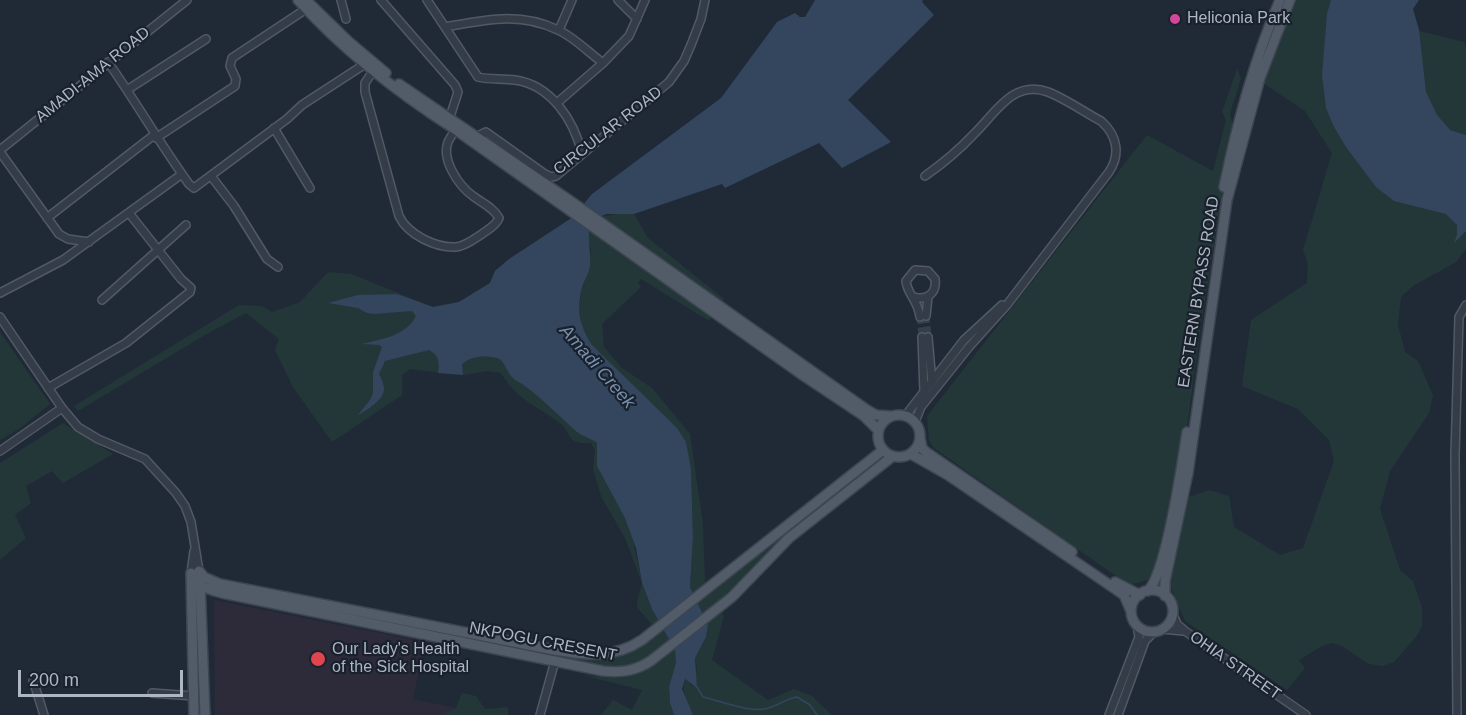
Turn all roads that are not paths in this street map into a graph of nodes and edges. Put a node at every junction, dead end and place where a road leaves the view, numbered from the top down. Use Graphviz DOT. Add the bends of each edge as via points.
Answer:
graph roads {
  1 [pos="187,0"];
  2 [pos="298,0"];
  3 [pos="341,0"];
  4 [pos="381,0"];
  5 [pos="427,0"];
  6 [pos="572,0"];
  7 [pos="618,0"];
  8 [pos="645,0"];
  9 [pos="705,0"];
  10 [pos="1280,0"];
  11 [pos="1290,0"];
  12 [pos="306,4"];
  13 [pos="346,19"];
  14 [pos="638,19"];
  15 [pos="445,27"];
  16 [pos="559,30"];
  17 [pos="206,39"];
  18 [pos="108,62"];
  19 [pos="603,63"];
  20 [pos="364,64"];
  21 [pos="373,71"];
  22 [pos="127,90"];
  23 [pos="557,103"];
  24 [pos="450,117"];
  25 [pos="274,128"];
  26 [pos="456,129"];
  27 [pos="155,137"];
  28 [pos="477,140"];
  29 [pos="0,151"];
  30 [pos="582,154"];
  31 [pos="182,174"];
  32 [pos="211,176"];
  33 [pos="925,176"];
  34 [pos="310,188"];
  35 [pos="129,213"];
  36 [pos="47,218"];
  37 [pos="186,225"];
  38 [pos="600,227"];
  39 [pos="89,242"];
  40 [pos="159,250"];
  41 [pos="278,267"];
  42 [pos="0,293"];
  43 [pos="914,297"];
  44 [pos="928,297"];
  45 [pos="1011,297"];
  46 [pos="102,300"];
  47 [pos="1466,305"];
  48 [pos="0,317"];
  49 [pos="932,382"];
  50 [pos="48,388"];
  51 [pos="928,393"];
  52 [pos="62,408"];
  53 [pos="890,416"];
  54 [pos="906,416"];
  55 [pos="915,422"];
  56 [pos="878,430"];
  57 [pos="920,438"];
  58 [pos="883,450"];
  59 [pos="0,451"];
  60 [pos="910,454"];
  61 [pos="893,456"];
  62 [pos="1456,464"];
  63 [pos="1466,464"];
  64 [pos="195,572"];
  65 [pos="201,586"];
  66 [pos="221,588"];
  67 [pos="1144,593"];
  68 [pos="1456,594"];
  69 [pos="1466,594"];
  70 [pos="1165,596"];
  71 [pos="191,597"];
  72 [pos="202,605"];
  73 [pos="1131,611"];
  74 [pos="1172,612"];
  75 [pos="1137,626"];
  76 [pos="1158,631"];
  77 [pos="1185,631"];
  78 [pos="555,662"];
  79 [pos="33,680"];
  80 [pos="152,693"];
  81 [pos="194,696"];
  82 [pos="44,715"];
  83 [pos="194,715"];
  84 [pos="205,715"];
  85 [pos="540,715"];
  86 [pos="1109,715"];
  87 [pos="1118,715"];
  88 [pos="1306,715"];
  89 [pos="1457,715"];
  1 -- 18 [label="street, AMADI-AMA ROAD"];
  2 -- 12 [label="main road"];
  3 -- 13 [label="street"];
  4 -- 24 [label="street" via="454,85 458,92"];
  5 -- 15 [label="street"];
  6 -- 16 [label="street"];
  7 -- 14 [label="street"];
  8 -- 14 [label="street"];
  9 -- 30 [label="street, CIRCULAR ROAD" via="691,45 669,82"];
  10 -- 67 [label="main road, EASTERN BYPASS ROAD" via="1256,60 1230,155 1180,477 1157,578"];
  11 -- 70 [label="main road, EASTERN BYPASS ROAD" via="1260,78 1227,200 1188,473"];
  12 -- 20 [label="main road"];
  12 -- 24 [label="main road" via="394,80"];
  12 -- 27 [label="street" via="232,58 235,86"];
  14 -- 19 [label="street" via="629,36"];
  15 -- 16 [label="street" via="513,17"];
  15 -- 23 [label="street" via="478,77 531,83"];
  16 -- 19 [label="street"];
  17 -- 22 [label="street"];
  18 -- 22 [label="street"];
  18 -- 29 [label="street, AMADI-AMA ROAD"];
  19 -- 23 [label="street"];
  20 -- 21 [label="main road"];
  20 -- 25 [label="street"];
  21 -- 26 [label="main road"];
  21 -- 26 [label="street" via="365,83 365,92 399,216 416,235 453,247 470,242 499,218 470,194 449,163 448,142"];
  22 -- 27 [label="street"];
  23 -- 30 [label="street"];
  24 -- 28 [label="main road"];
  25 -- 32 [label="street"];
  25 -- 34 [label="street"];
  26 -- 28 [label="main road"];
  27 -- 31 [label="street"];
  27 -- 36 [label="street"];
  28 -- 30 [label="street, CIRCULAR ROAD" via="486,132 551,177"];
  28 -- 38 [label="main road"];
  29 -- 36 [label="street"];
  31 -- 32 [label="street" via="194,188"];
  31 -- 35 [label="street"];
  32 -- 41 [label="street" via="267,259"];
  33 -- 45 [label="street" via="968,140 1007,98 1024,91 1048,93 1101,121 1111,132 1116,148 1114,165"];
  35 -- 39 [label="street"];
  35 -- 40 [label="street"];
  36 -- 39 [label="street" via="64,237"];
  37 -- 40 [label="street"];
  38 -- 53 [label="main road" via="867,410"];
  38 -- 56 [label="main road" via="864,416"];
  39 -- 42 [label="street"];
  40 -- 46 [label="street"];
  40 -- 50 [label="street" via="190,292 118,348"];
  43 -- 44 [label="street"];
  43 -- 44 [label="street" via="923,317"];
  43 -- 44 [label="street" via="907,290 906,281 919,269 928,271 935,279 935,289"];
  45 -- 49 [label="street" via="964,340"];
  45 -- 51 [label="street"];
  47 -- 62 [label="street" via="1459,317"];
  48 -- 50 [label="street"];
  49 -- 51 [label="street"];
  49 -- 51 [label="street" via="925,337"];
  50 -- 52 [label="street"];
  51 -- 54 [label="street"];
  51 -- 55 [label="street"];
  52 -- 59 [label="street"];
  52 -- 64 [label="street" via="91,436 141,456 152,465 185,506 193,532"];
  53 -- 54 [label="main road"];
  53 -- 56 [label="main road"];
  54 -- 55 [label="main road"];
  55 -- 57 [label="main road"];
  56 -- 58 [label="main road"];
  57 -- 60 [label="main road"];
  57 -- 67 [label="main road" via="924,450 940,462 1118,584"];
  58 -- 61 [label="main road"];
  58 -- 66 [label="main road, NKPOGU CRESENT" via="642,640 621,651 582,655"];
  60 -- 61 [label="main road"];
  60 -- 73 [label="main road" via="948,475 1124,595"];
  61 -- 78 [label="main road, NKPOGU CRESENT" via="789,538 721,606 652,660 634,670 616,673"];
  62 -- 63 [label="street"];
  62 -- 68 [label="street"];
  64 -- 65 [label="main road"];
  64 -- 66 [label="main road, NKPOGU CRESENT"];
  64 -- 71 [label="main road"];
  65 -- 66 [label="main road, NKPOGU CRESENT"];
  65 -- 71 [label="main road"];
  65 -- 72 [label="main road"];
  66 -- 72 [label="main road"];
  66 -- 78 [label="main road, NKPOGU CRESENT"];
  67 -- 70 [label="main road" via="1156,591"];
  67 -- 73 [label="main road" via="1133,602"];
  68 -- 69 [label="street"];
  68 -- 89 [label="street"];
  70 -- 74 [label="main road"];
  71 -- 81 [label="main road"];
  72 -- 84 [label="main road"];
  73 -- 75 [label="main road"];
  74 -- 76 [label="main road" via="1170,620"];
  74 -- 77 [label="street, OHIA STREET"];
  75 -- 76 [label="main road" via="1144,631"];
  75 -- 86 [label="street" via="1139,637"];
  76 -- 77 [label="street"];
  76 -- 87 [label="street" via="1145,641"];
  77 -- 88 [label="street, OHIA STREET"];
  78 -- 85 [label="street"];
  79 -- 82 [label="street"];
  80 -- 81 [label="street"];
  81 -- 83 [label="main road"];
}
